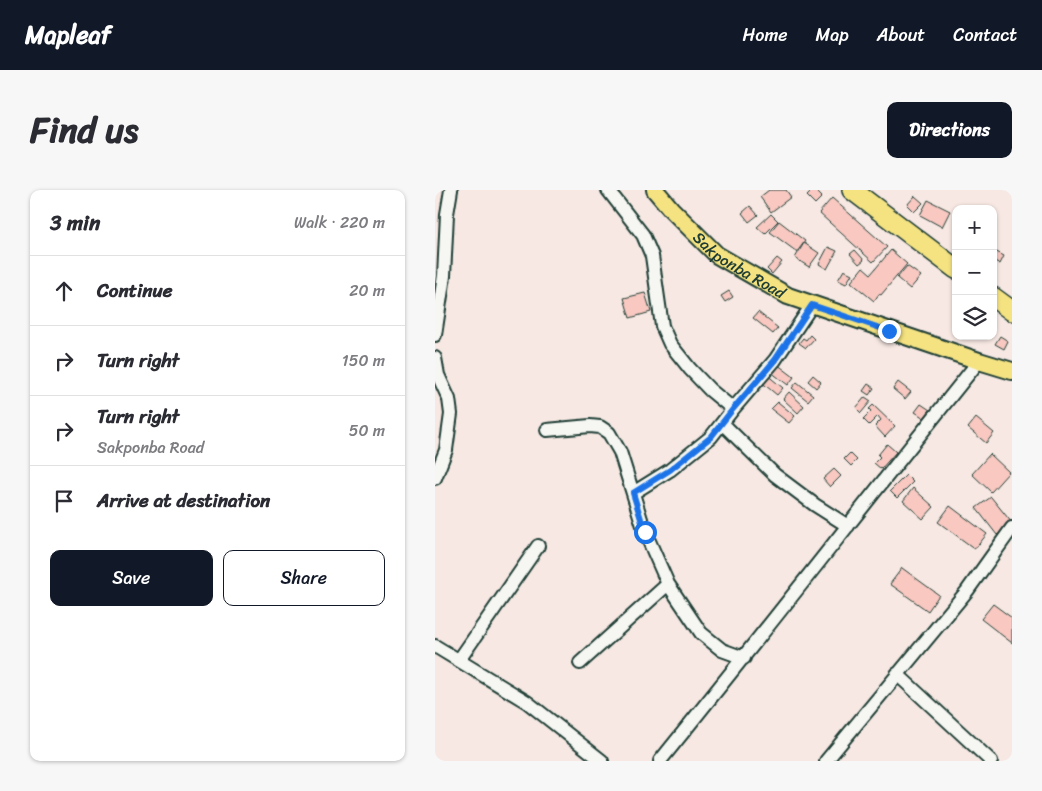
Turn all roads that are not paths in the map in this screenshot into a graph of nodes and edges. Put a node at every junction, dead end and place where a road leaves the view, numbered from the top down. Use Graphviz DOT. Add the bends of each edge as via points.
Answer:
graph roads {
  1 [pos="451,190"];
  2 [pos="608,190"];
  3 [pos="655,190"];
  4 [pos="852,190"];
  5 [pos="952,266"];
  6 [pos="997,300"];
  7 [pos="812,305"];
  8 [pos="1012,311"];
  9 [pos="435,335"];
  10 [pos="435,358"];
  11 [pos="979,362"];
  12 [pos="1012,371"];
  13 [pos="733,409"];
  14 [pos="723,423"];
  15 [pos="547,430"];
  16 [pos="435,478"];
  17 [pos="633,493"];
  18 [pos="848,526"];
  19 [pos="1012,528"];
  20 [pos="537,546"];
  21 [pos="668,584"];
  22 [pos="435,646"];
  23 [pos="744,658"];
  24 [pos="459,660"];
  25 [pos="580,663"];
  26 [pos="897,674"];
  27 [pos="603,761"];
  28 [pos="660,761"];
  29 [pos="826,761"];
  30 [pos="991,761"];
  1 -- 9 [label="street"];
  2 -- 13 [label="street" via="643,235 652,256 662,326 670,344 710,390"];
  3 -- 7 [label="main road, Sakponba Road" via="717,255 788,296"];
  4 -- 5 [label="highway"];
  6 -- 8 [label="highway"];
  7 -- 11 [label="main road, Sakponba Road"];
  7 -- 13 [label="street" via="775,360"];
  10 -- 16 [label="street" via="451,414 446,450"];
  11 -- 12 [label="main road, Sakponba Road"];
  11 -- 18 [label="street"];
  13 -- 14 [label="street"];
  14 -- 17 [label="street" via="711,437 670,470"];
  14 -- 18 [label="street" via="775,475"];
  15 -- 17 [label="street" via="590,426 609,433 621,452"];
  17 -- 21 [label="street" via="645,532"];
  18 -- 23 [label="street"];
  19 -- 26 [label="street" via="967,591"];
  20 -- 24 [label="street"];
  21 -- 23 [label="street" via="701,633 722,650"];
  21 -- 25 [label="street"];
  22 -- 24 [label="street"];
  23 -- 28 [label="street"];
  24 -- 27 [label="street" via="527,702"];
  26 -- 29 [label="street"];
  26 -- 30 [label="street"];
}
